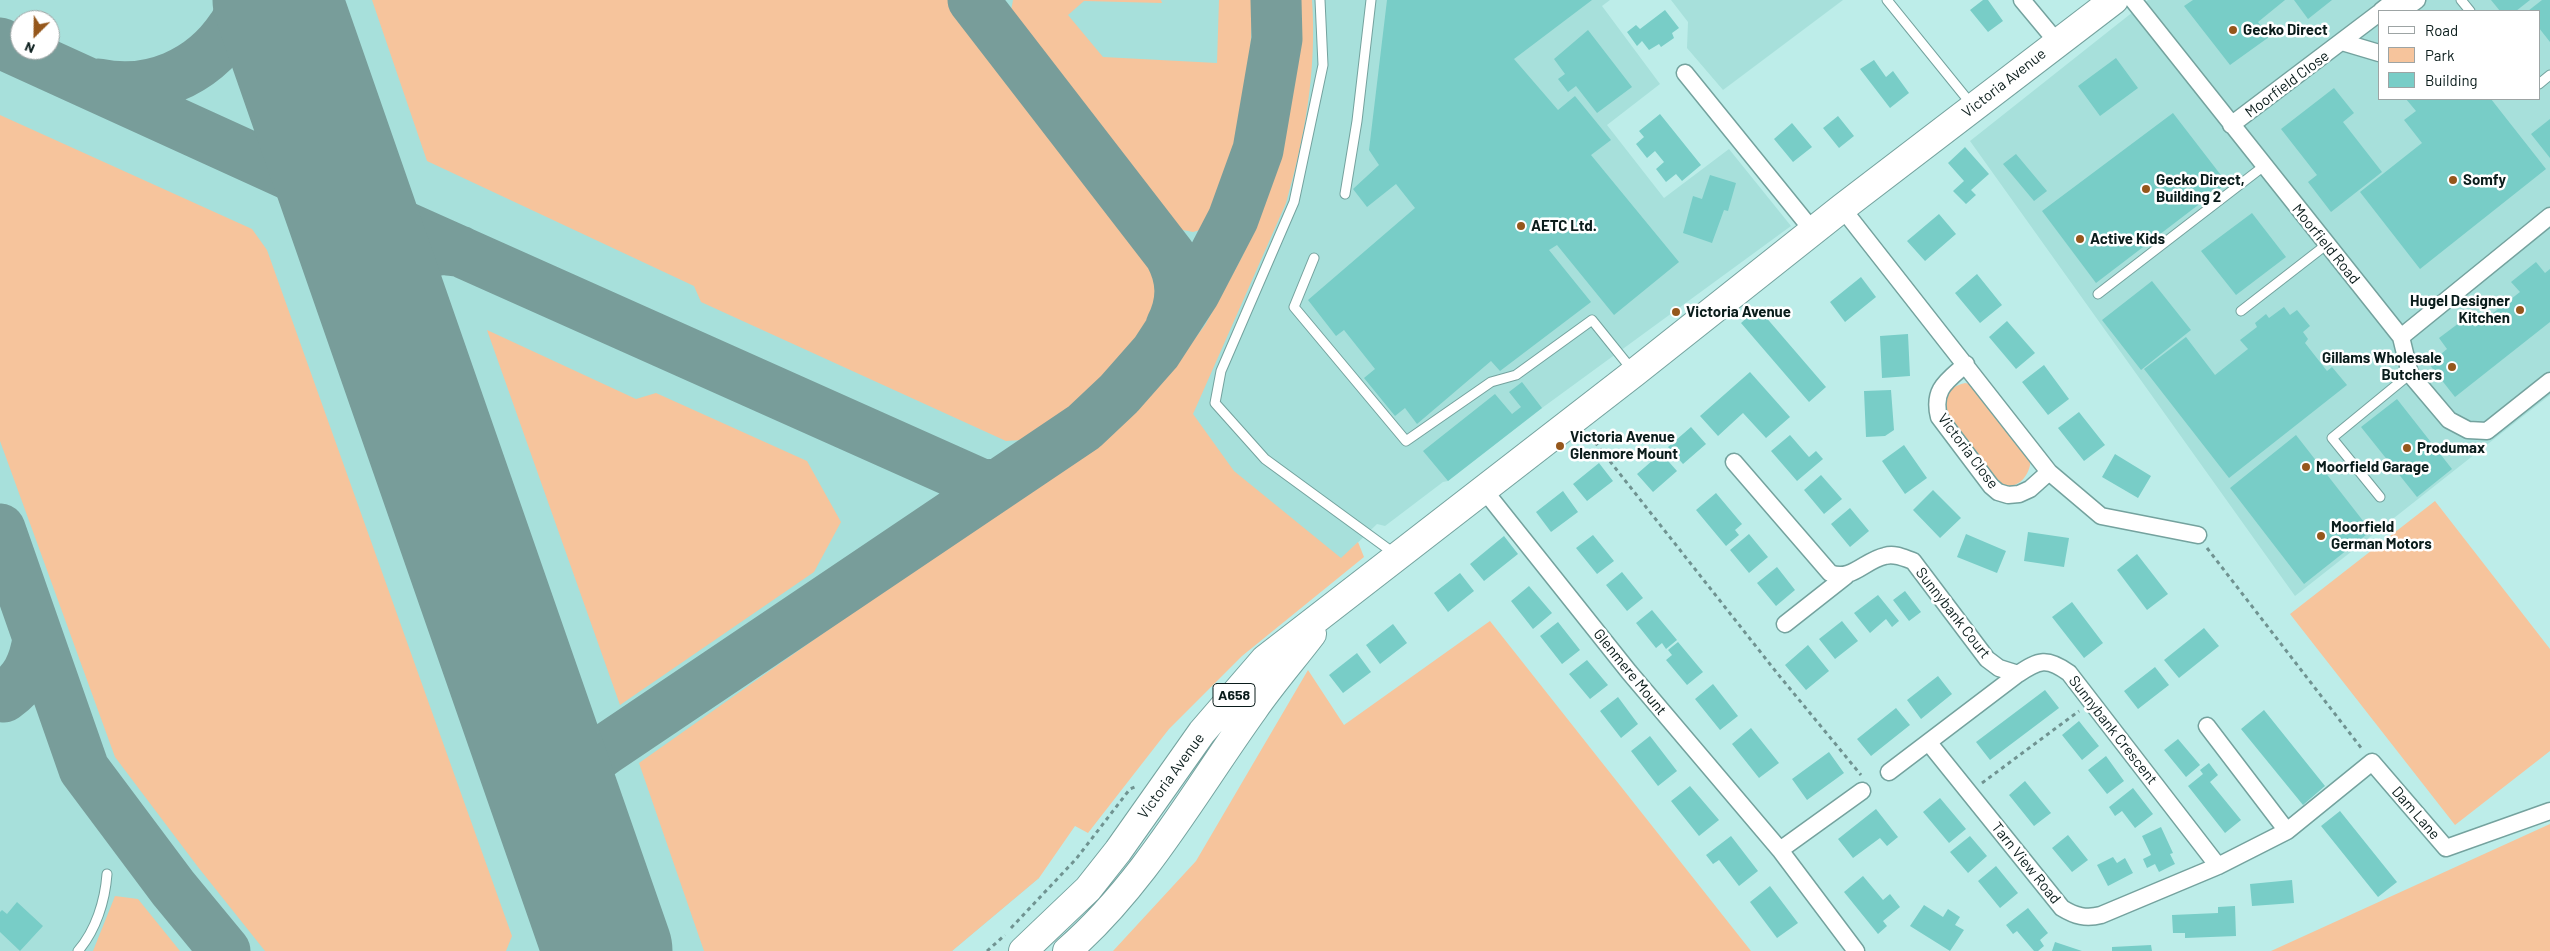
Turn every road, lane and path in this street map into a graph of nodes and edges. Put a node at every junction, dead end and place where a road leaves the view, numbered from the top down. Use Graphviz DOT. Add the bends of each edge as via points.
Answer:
graph roads {
  1 [pos="1320,0"];
  2 [pos="1371,0"];
  3 [pos="1887,0"];
  4 [pos="2022,0"];
  5 [pos="2114,0"];
  6 [pos="2133,0"];
  7 [pos="2461,0"];
  8 [pos="2415,5"];
  9 [pos="2382,10"];
  10 [pos="2469,10"];
  11 [pos="2378,14"];
  12 [pos="2057,42"];
  13 [pos="2342,42"];
  14 [pos="2378,53"];
  15 [pos="1685,73"];
  16 [pos="2550,75"];
  17 [pos="2540,83"];
  18 [pos="1973,107"];
  19 [pos="2232,125"];
  20 [pos="2264,166"];
  21 [pos="1344,194"];
  22 [pos="1842,208"];
  23 [pos="2550,216"];
  24 [pos="1813,231"];
  25 [pos="2326,245"];
  26 [pos="1314,258"];
  27 [pos="2098,294"];
  28 [pos="2241,310"];
  29 [pos="2401,337"];
  30 [pos="1966,364"];
  31 [pos="1634,373"];
  32 [pos="2410,374"];
  33 [pos="2550,381"];
  34 [pos="1576,418"];
  35 [pos="1734,462"];
  36 [pos="2049,472"];
  37 [pos="1484,490"];
  38 [pos="2380,497"];
  39 [pos="2198,535"];
  40 [pos="1397,555"];
  41 [pos="1846,576"];
  42 [pos="1328,610"];
  43 [pos="1784,624"];
  44 [pos="2018,674"];
  45 [pos="2091,701"];
  46 [pos="2207,726"];
  47 [pos="1929,743"];
  48 [pos="2372,762"];
  49 [pos="1888,772"];
  50 [pos="1863,784"];
  51 [pos="1130,789"];
  52 [pos="1969,793"];
  53 [pos="2550,811"];
  54 [pos="2287,831"];
  55 [pos="1780,850"];
  56 [pos="2218,866"];
  57 [pos="107,874"];
  58 [pos="78,951"];
  59 [pos="987,951"];
  60 [pos="1023,951"];
  61 [pos="1067,951"];
  62 [pos="1856,951"];
  1 -- 40 [label="lane" via="1323,65 1294,202 1220,371 1215,403 1265,459"];
  2 -- 21 [label="lane" via="1358,120"];
  3 -- 18 [label="lane"];
  4 -- 12 [label="street"];
  5 -- 12 [label="highway, Victoria Avenue / A658"];
  6 -- 19 [label="street, Moorfield Road"];
  7 -- 10 [label="lane"];
  8 -- 9 [label="street, Moorfield Close" via="2391,3"];
  11 -- 13 [label="street, Moorfield Close"];
  12 -- 18 [label="highway, Victoria Avenue / A658"];
  13 -- 14 [label="street, Moorfield Close"];
  13 -- 19 [label="street, Moorfield Close"];
  15 -- 24 [label="street"];
  16 -- 17 [label="lane"];
  18 -- 22 [label="highway, Victoria Avenue / A658"];
  19 -- 20 [label="street, Moorfield Road"];
  20 -- 25 [label="street, Moorfield Road"];
  20 -- 27 [label="lane"];
  22 -- 24 [label="highway, Victoria Avenue / A658"];
  22 -- 30 [label="street"];
  23 -- 29 [label="street"];
  24 -- 31 [label="highway, Victoria Avenue / A658"];
  25 -- 28 [label="lane"];
  25 -- 29 [label="street, Moorfield Road"];
  26 -- 31 [label="lane" via="1294,307 1406,441 1491,382 1516,375 1592,320"];
  29 -- 32 [label="street"];
  30 -- 36 [label="street"];
  30 -- 36 [label="street, Victoria Close" via="1945,383 1935,404 1939,417 1985,478 1998,492 2019,494"];
  31 -- 34 [label="highway, Victoria Avenue / A658"];
  32 -- 33 [label="street" via="2449,420 2468,430 2487,431"];
  32 -- 38 [label="lane" via="2332,438"];
  34 -- 37 [label="highway, Victoria Avenue / A658"];
  34 -- 50 [label="path"];
  35 -- 41 [label="street" via="1830,573"];
  36 -- 39 [label="street" via="2101,516"];
  37 -- 40 [label="highway, Victoria Avenue / A658"];
  37 -- 55 [label="street, Glenmere Mount" via="1629,672"];
  39 -- 48 [label="path"];
  40 -- 42 [label="highway, Victoria Avenue / A658"];
  41 -- 43 [label="street, Sunnybank Court"];
  41 -- 44 [label="street, Sunnybank Court" via="1885,556 1913,561 1987,659 1999,668"];
  42 -- 60 [label="highway, Victoria Avenue / A658" via="1265,659 1202,732 1088,889"];
  42 -- 61 [label="highway, Victoria Avenue / A658" via="1130,885"];
  44 -- 45 [label="street, Sunnybank Crescent" via="2038,662 2059,665"];
  44 -- 47 [label="street, Sunnybank Crescent"];
  45 -- 52 [label="path"];
  45 -- 56 [label="street, Sunnybank Crescent"];
  46 -- 54 [label="street"];
  47 -- 49 [label="street, Sunnybank Crescent"];
  47 -- 52 [label="street, Tarn View Road"];
  48 -- 53 [label="street, Dam Lane" via="2446,848"];
  48 -- 54 [label="street, Tarn View Road"];
  50 -- 55 [label="street"];
  51 -- 59 [label="path" via="1076,859"];
  52 -- 56 [label="street, Tarn View Road" via="2062,908 2072,914 2092,918"];
  54 -- 56 [label="street, Tarn View Road"];
  55 -- 62 [label="street, Glenmere Mount"];
  57 -- 58 [label="lane" via="103,903"];
}
